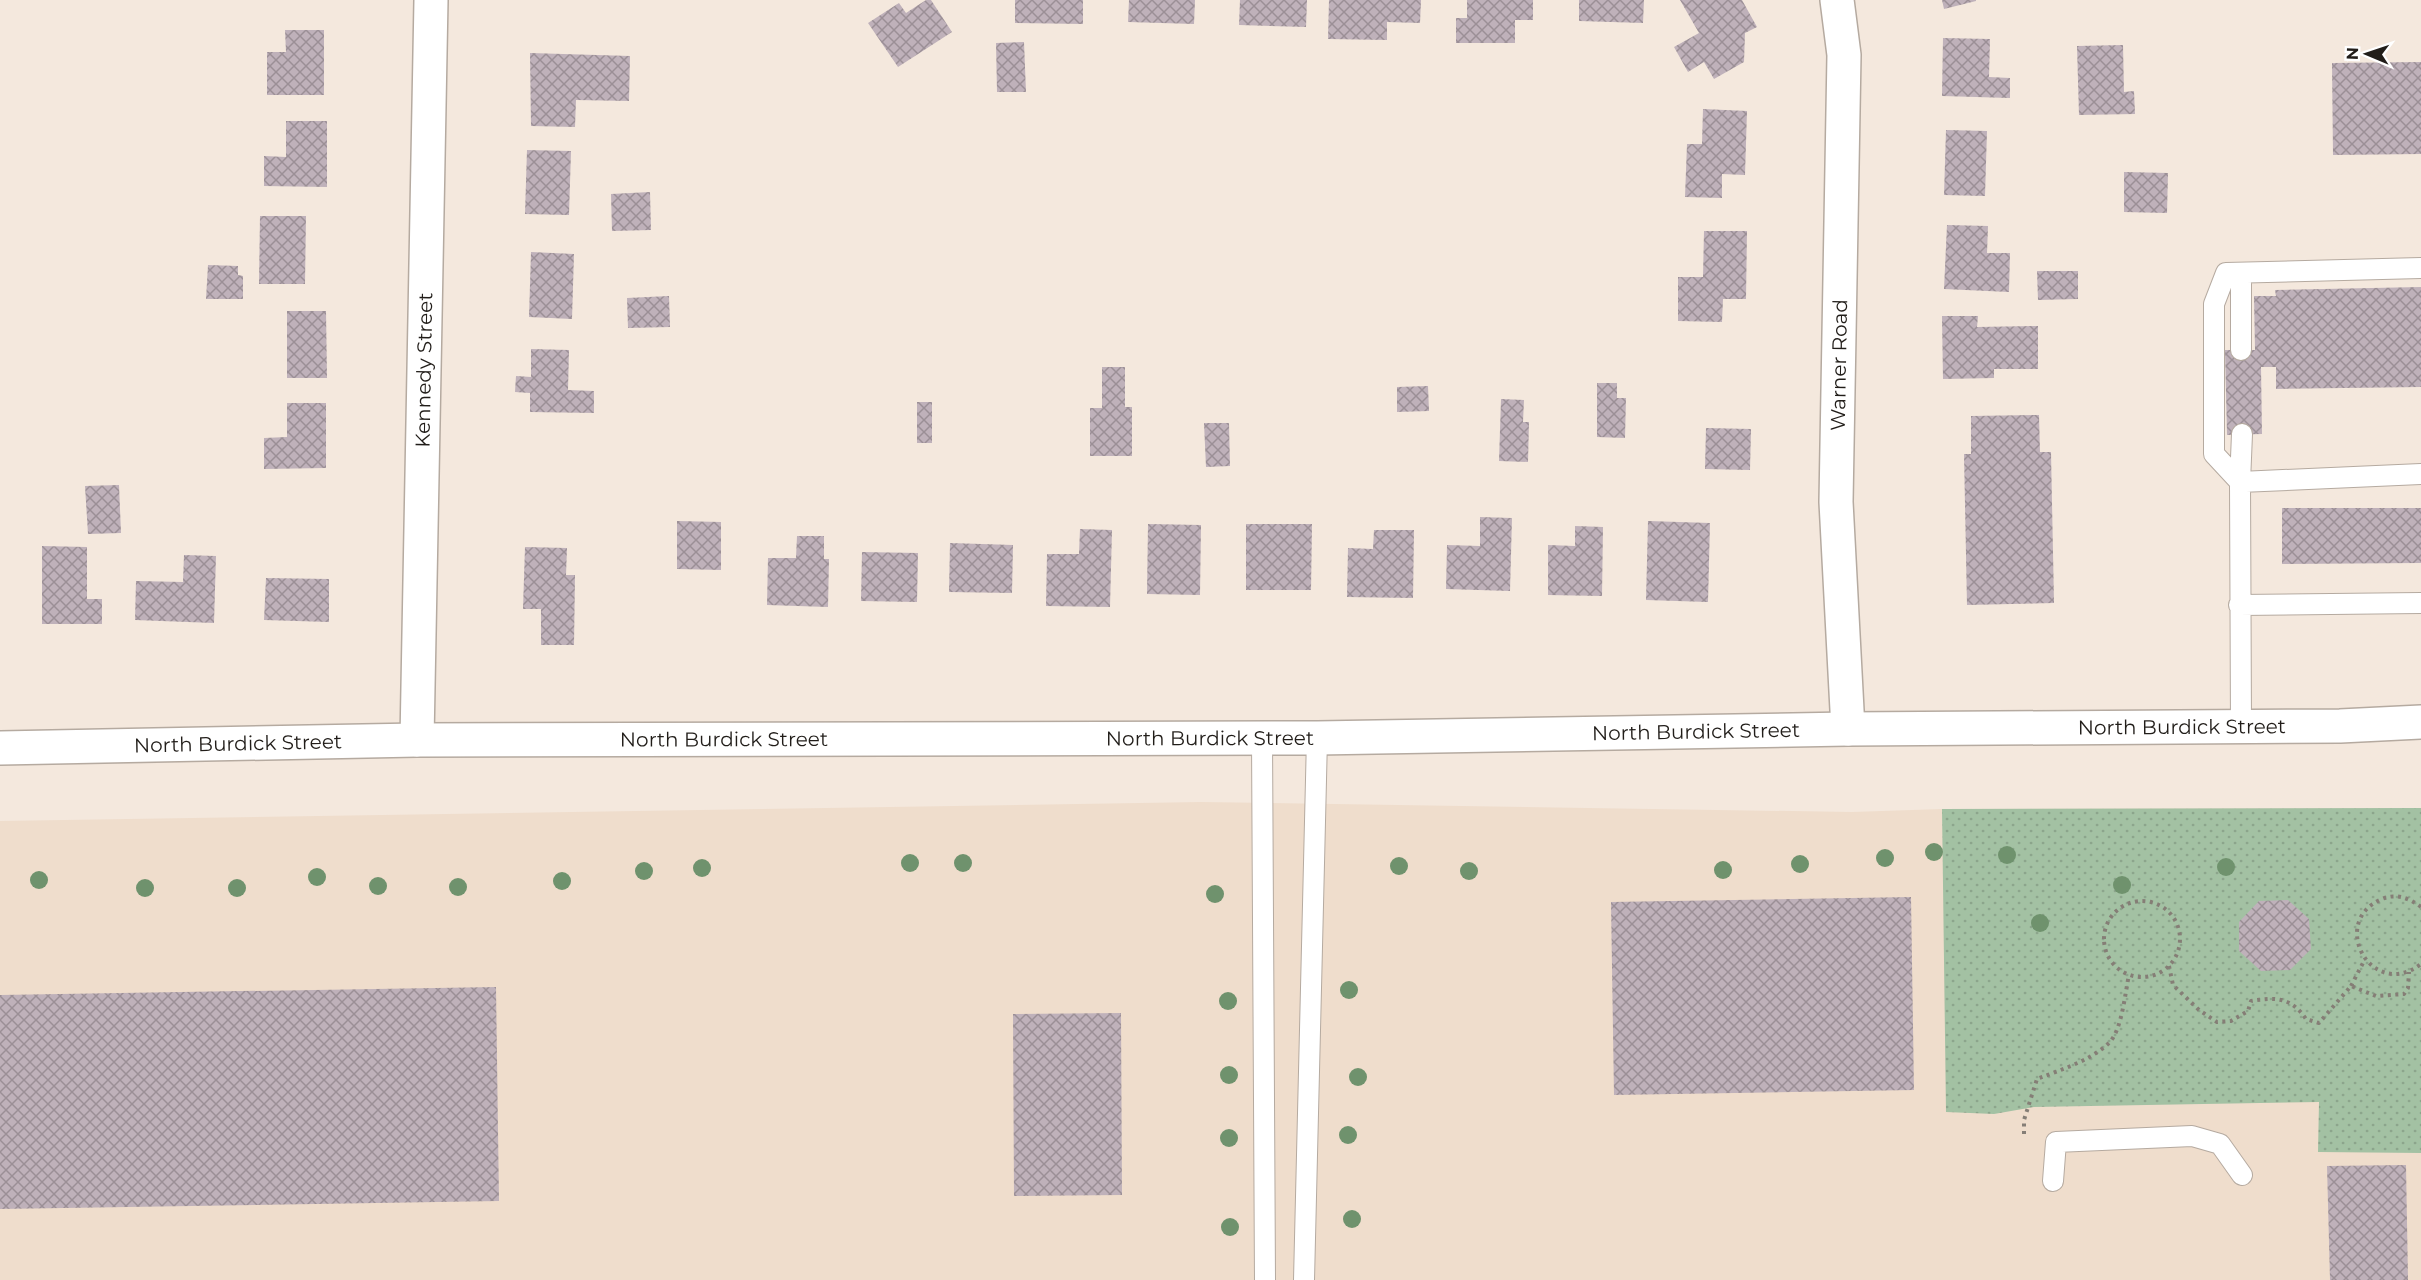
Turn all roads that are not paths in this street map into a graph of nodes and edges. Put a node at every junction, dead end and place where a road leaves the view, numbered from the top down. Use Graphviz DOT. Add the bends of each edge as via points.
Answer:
graph roads {
  1 [pos="431,0"];
  2 [pos="1837,0"];
  3 [pos="2421,268"];
  4 [pos="2241,273"];
  5 [pos="2241,350"];
  6 [pos="2242,434"];
  7 [pos="2421,474"];
  8 [pos="2240,482"];
  9 [pos="2421,603"];
  10 [pos="2239,606"];
  11 [pos="2421,722"];
  12 [pos="2241,727"];
  13 [pos="1848,729"];
  14 [pos="1262,738"];
  15 [pos="1317,738"];
  16 [pos="417,740"];
  17 [pos="0,748"];
  18 [pos="2242,1175"];
  19 [pos="2053,1181"];
  20 [pos="1265,1280"];
  21 [pos="1305,1280"];
  1 -- 16 [label="street, Kennedy Street"];
  2 -- 13 [label="street, Warner Road" via="1844,55 1836,502"];
  3 -- 4 [label="lane"];
  4 -- 5 [label="lane"];
  4 -- 8 [label="lane" via="2226,273 2214,304 2214,454"];
  6 -- 8 [label="lane"];
  7 -- 8 [label="lane"];
  8 -- 10 [label="lane"];
  9 -- 10 [label="lane"];
  10 -- 12 [label="lane"];
  11 -- 12 [label="street, North Burdick Street"];
  12 -- 13 [label="street, North Burdick Street"];
  13 -- 15 [label="street, North Burdick Street"];
  14 -- 15 [label="street, North Burdick Street"];
  14 -- 16 [label="street, North Burdick Street"];
  14 -- 20 [label="lane"];
  15 -- 21 [label="lane"];
  16 -- 17 [label="street, North Burdick Street"];
  18 -- 19 [label="lane" via="2220,1144 2192,1136 2056,1142"];
}
